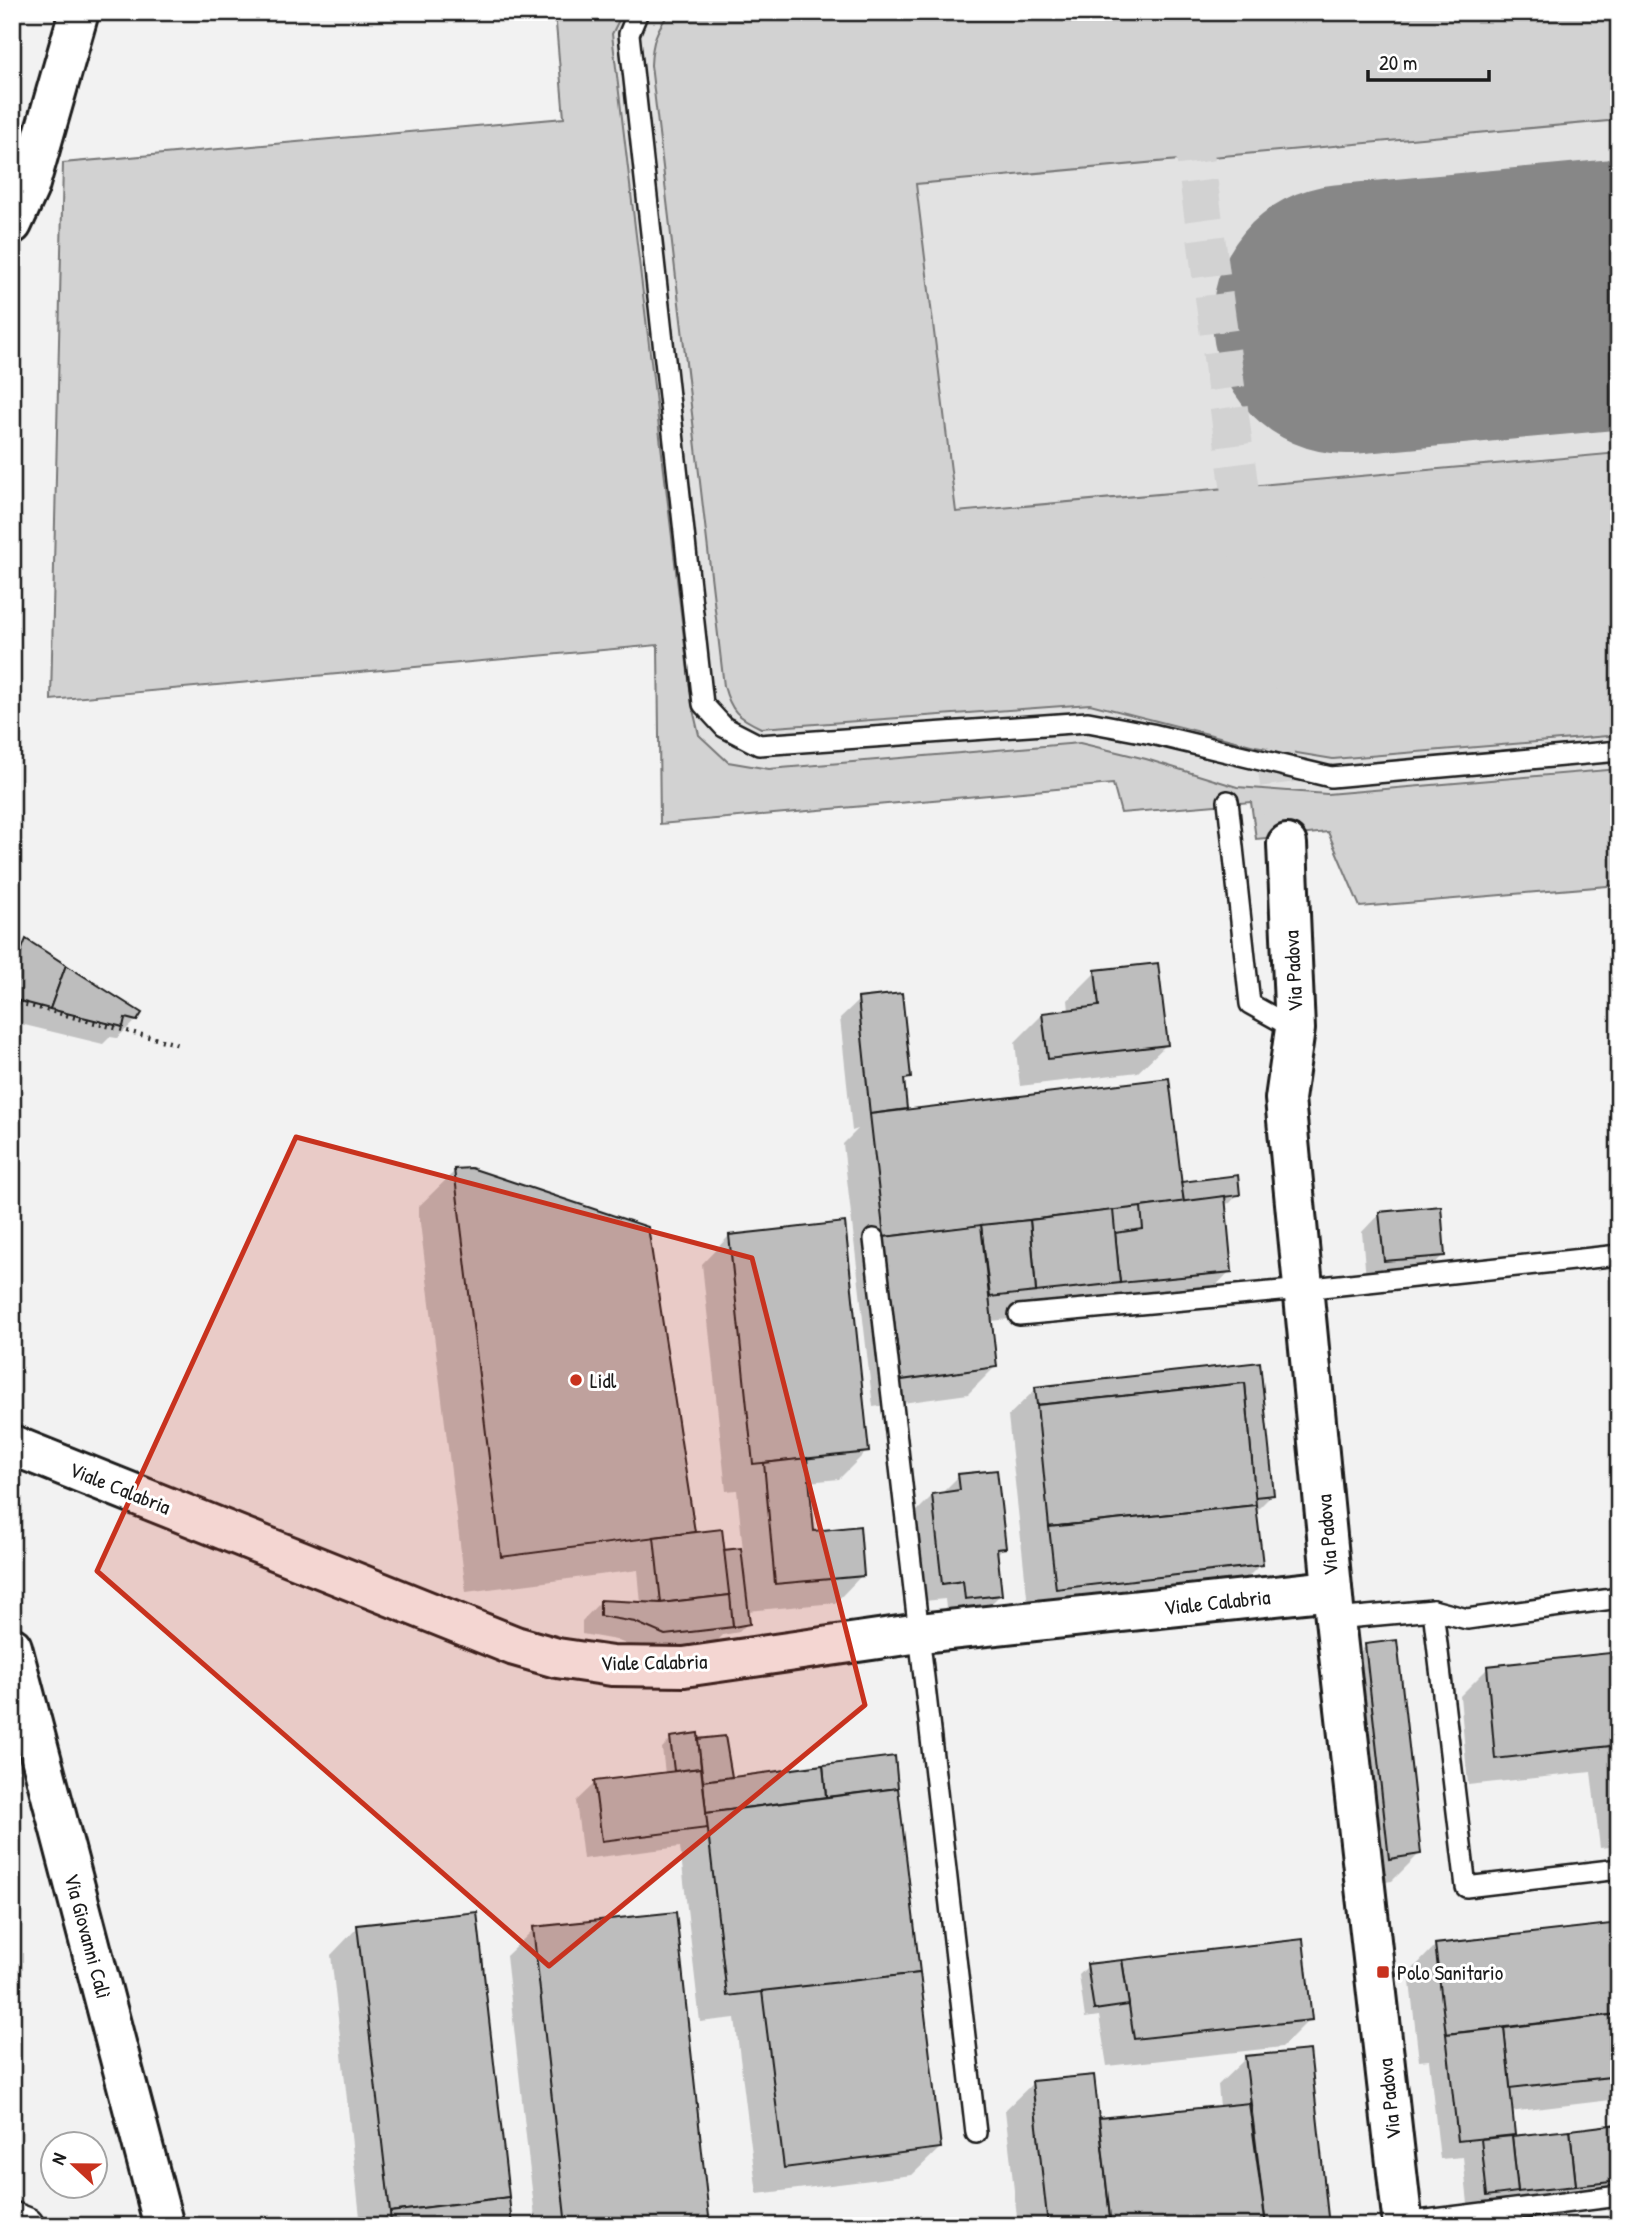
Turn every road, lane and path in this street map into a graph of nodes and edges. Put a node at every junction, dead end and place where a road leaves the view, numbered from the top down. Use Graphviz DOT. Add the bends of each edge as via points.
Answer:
graph roads {
  1 [pos="79,12"];
  2 [pos="638,12"];
  3 [pos="12,224"];
  4 [pos="1619,751"];
  5 [pos="1228,801"];
  6 [pos="1287,844"];
  7 [pos="12,1001"];
  8 [pos="1295,1029"];
  9 [pos="180,1045"];
  10 [pos="874,1239"];
  11 [pos="1619,1255"];
  12 [pos="1303,1289"];
  13 [pos="1019,1315"];
  14 [pos="12,1445"];
  15 [pos="1619,1598"];
  16 [pos="1334,1605"];
  17 [pos="1433,1610"];
  18 [pos="920,1633"];
  19 [pos="12,1647"];
  20 [pos="1619,1869"];
  21 [pos="976,2133"];
  22 [pos="1619,2196"];
  23 [pos="12,2221"];
  24 [pos="1403,2225"];
  25 [pos="25,2226"];
  26 [pos="164,2226"];
  1 -- 3 [label="main road" via="29,187"];
  2 -- 4 [label="lane" via="629,34 703,704 724,727 759,745 1088,722 1331,777"];
  5 -- 8 [label="lane" via="1250,1004"];
  6 -- 8 [label="main road, Via Padova"];
  7 -- 9 [label="path"];
  8 -- 12 [label="main road, Via Padova" via="1285,1099"];
  10 -- 18 [label="lane"];
  11 -- 12 [label="lane"];
  12 -- 13 [label="lane"];
  12 -- 16 [label="main road, Via Padova"];
  14 -- 18 [label="main road, Viale Calabria" via="515,1646 557,1658 612,1666 684,1667"];
  15 -- 17 [label="lane" via="1467,1619"];
  16 -- 17 [label="lane"];
  16 -- 18 [label="main road, Viale Calabria"];
  16 -- 24 [label="main road, Via Padova"];
  17 -- 20 [label="lane" via="1466,1886"];
  18 -- 21 [label="lane"];
  19 -- 26 [label="main road, Via Giovanni Calì"];
  22 -- 24 [label="lane"];
  23 -- 25 [label="street"];
}
